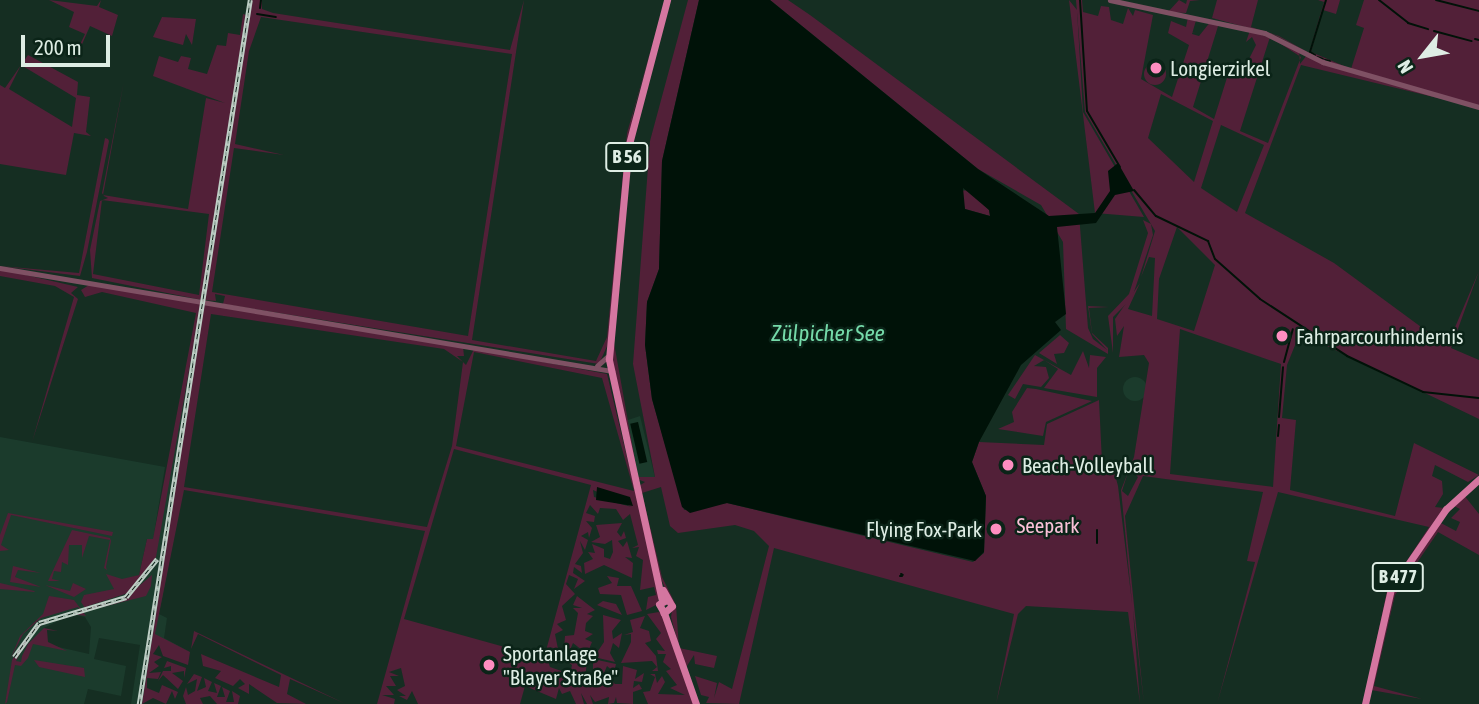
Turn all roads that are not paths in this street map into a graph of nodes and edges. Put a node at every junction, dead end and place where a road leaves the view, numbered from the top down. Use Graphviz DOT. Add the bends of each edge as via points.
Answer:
graph roads {
  1 [pos="667,0"];
  2 [pos="1110,0"];
  3 [pos="1479,107"];
  4 [pos="0,268"];
  5 [pos="612,318"];
  6 [pos="610,339"];
  7 [pos="585,366"];
  8 [pos="597,366"];
  9 [pos="610,370"];
  10 [pos="1479,479"];
  11 [pos="696,704"];
  12 [pos="1365,704"];
  1 -- 5 [label="main road, B 56" via="629,144"];
  2 -- 3 [label="street" via="1230,23 1304,52"];
  4 -- 7 [label="street"];
  5 -- 6 [label="main road, B 56"];
  5 -- 9 [label="main road, B 56"];
  6 -- 8 [label="street, B 56" via="606,358"];
  6 -- 9 [label="main road, B 56"];
  7 -- 8 [label="street"];
  7 -- 9 [label="street"];
  8 -- 9 [label="street"];
  9 -- 11 [label="main road, B 56" via="674,642"];
  10 -- 12 [label="main road, B 477" via="1446,509 1391,589"];
}
